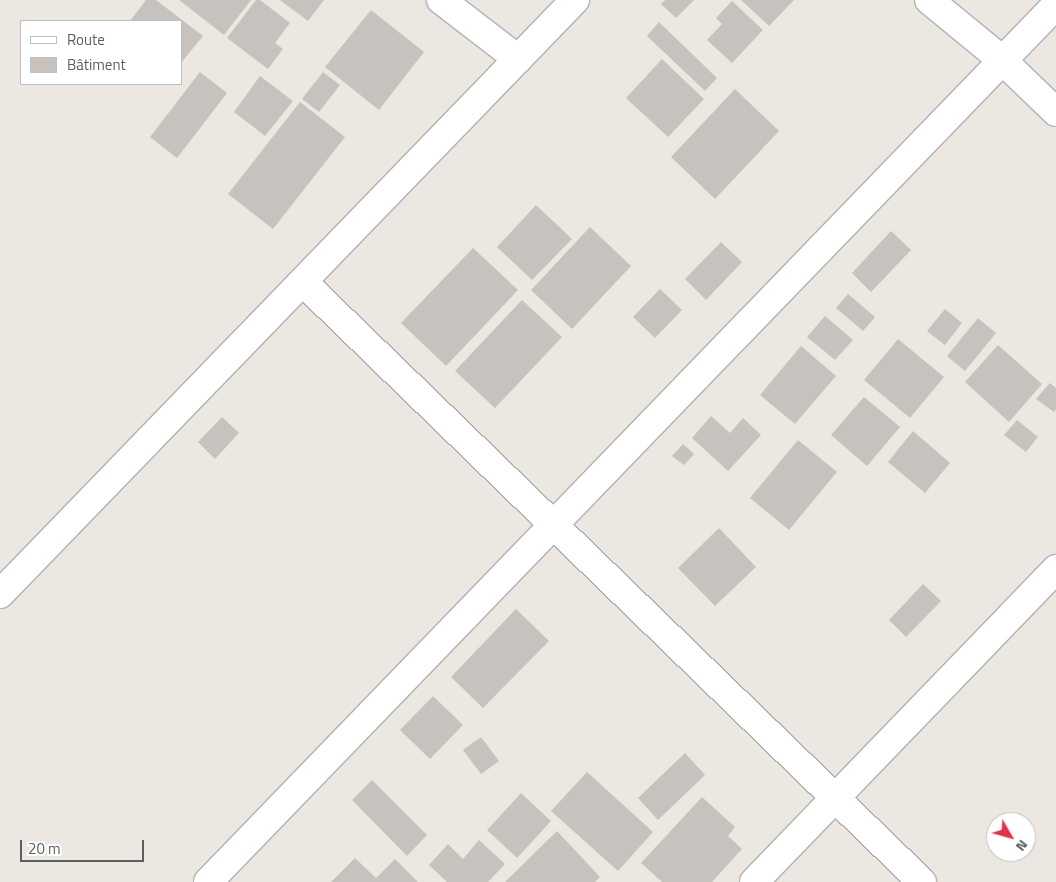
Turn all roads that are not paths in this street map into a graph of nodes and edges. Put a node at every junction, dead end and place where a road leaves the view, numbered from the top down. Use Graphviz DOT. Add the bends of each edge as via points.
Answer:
graph roads {
  1 [pos="441,0"];
  2 [pos="574,0"];
  3 [pos="929,0"];
  4 [pos="1056,5"];
  5 [pos="518,59"];
  6 [pos="1002,60"];
  7 [pos="1056,112"];
  8 [pos="302,282"];
  9 [pos="553,525"];
  10 [pos="1056,570"];
  11 [pos="0,594"];
  12 [pos="835,798"];
  13 [pos="208,882"];
  14 [pos="754,882"];
  15 [pos="922,882"];
  1 -- 5 [label="street"];
  2 -- 5 [label="street"];
  3 -- 6 [label="street"];
  4 -- 6 [label="street"];
  5 -- 8 [label="street"];
  6 -- 7 [label="street"];
  6 -- 9 [label="street"];
  8 -- 9 [label="street"];
  8 -- 11 [label="street"];
  9 -- 12 [label="street"];
  9 -- 13 [label="street"];
  10 -- 12 [label="street"];
  12 -- 14 [label="street"];
  12 -- 15 [label="street"];
}
